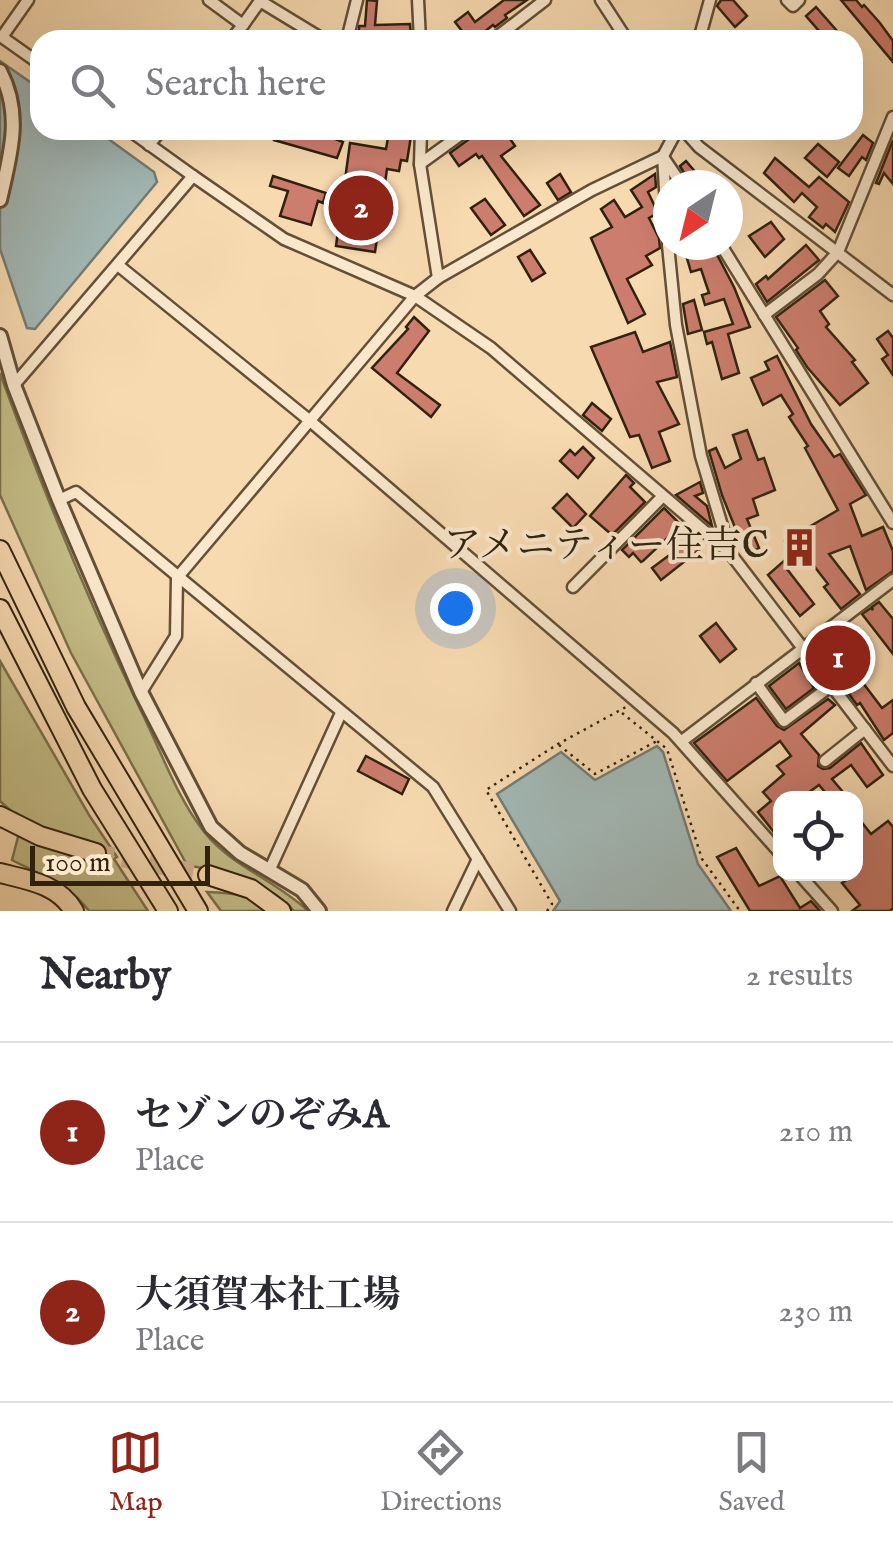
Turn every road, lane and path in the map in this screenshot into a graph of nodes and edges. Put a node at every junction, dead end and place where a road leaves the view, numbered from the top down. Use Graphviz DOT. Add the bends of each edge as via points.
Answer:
graph roads {
  1 [pos="28,0"];
  2 [pos="209,0"];
  3 [pos="357,0"];
  4 [pos="418,0"];
  5 [pos="546,0"];
  6 [pos="602,0"];
  7 [pos="710,0"];
  8 [pos="787,0"];
  9 [pos="800,0"];
  10 [pos="243,24"];
  11 [pos="238,30"];
  12 [pos="308,30"];
  13 [pos="350,30"];
  14 [pos="420,30"];
  15 [pos="506,30"];
  16 [pos="621,30"];
  17 [pos="702,30"];
  18 [pos="30,57"];
  19 [pos="0,71"];
  20 [pos="892,121"];
  21 [pos="143,140"];
  22 [pos="153,140"];
  23 [pos="421,140"];
  24 [pos="453,140"];
  25 [pos="673,140"];
  26 [pos="691,140"];
  27 [pos="149,145"];
  28 [pos="663,156"];
  29 [pos="420,164"];
  30 [pos="664,170"];
  31 [pos="672,170"];
  32 [pos="193,176"];
  33 [pos="0,200"];
  34 [pos="838,252"];
  35 [pos="670,260"];
  36 [pos="730,260"];
  37 [pos="119,266"];
  38 [pos="438,278"];
  39 [pos="893,295"];
  40 [pos="415,296"];
  41 [pos="764,315"];
  42 [pos="0,336"];
  43 [pos="14,385"];
  44 [pos="309,420"];
  45 [pos="662,497"];
  46 [pos="59,500"];
  47 [pos="893,524"];
  48 [pos="0,550"];
  49 [pos="730,553"];
  50 [pos="178,578"];
  51 [pos="893,580"];
  52 [pos="573,586"];
  53 [pos="0,610"];
  54 [pos="0,638"];
  55 [pos="804,648"];
  56 [pos="756,683"];
  57 [pos="832,685"];
  58 [pos="141,692"];
  59 [pos="635,700"];
  60 [pos="620,712"];
  61 [pos="341,714"];
  62 [pos="865,728"];
  63 [pos="657,740"];
  64 [pos="682,741"];
  65 [pos="558,744"];
  66 [pos="825,760"];
  67 [pos="893,766"];
  68 [pos="92,789"];
  69 [pos="0,816"];
  70 [pos="773,845"];
  71 [pos="96,853"];
  72 [pos="478,859"];
  73 [pos="270,870"];
  74 [pos="0,873"];
  75 [pos="208,876"];
  76 [pos="805,881"];
  77 [pos="74,911"];
  78 [pos="168,911"];
  79 [pos="198,911"];
  80 [pos="281,911"];
  81 [pos="319,911"];
  82 [pos="453,911"];
  83 [pos="510,911"];
  84 [pos="547,911"];
  85 [pos="740,911"];
  86 [pos="832,911"];
  1 -- 18 [label="street" via="2,37"];
  2 -- 10 [label="street"];
  3 -- 13 [label="street"];
  4 -- 14 [label="street"];
  5 -- 15 [label="street"];
  6 -- 16 [label="street"];
  7 -- 17 [label="street"];
  8 -- 9 [label="street" via="793,6"];
  10 -- 11 [label="street"];
  10 -- 12 [label="street" via="260,1"];
  19 -- 33 [label="street" via="14,128"];
  20 -- 34 [label="street"];
  21 -- 27 [label="street"];
  22 -- 27 [label="street"];
  23 -- 29 [label="street"];
  24 -- 29 [label="street"];
  25 -- 28 [label="street"];
  26 -- 34 [label="street"];
  27 -- 32 [label="street"];
  28 -- 30 [label="street"];
  28 -- 31 [label="street"];
  28 -- 38 [label="street"];
  29 -- 38 [label="street"];
  32 -- 37 [label="street"];
  32 -- 40 [label="street" via="284,239"];
  34 -- 39 [label="street"];
  34 -- 41 [label="street"];
  35 -- 49 [label="street" via="701,456"];
  36 -- 41 [label="street"];
  37 -- 43 [label="street"];
  37 -- 44 [label="street"];
  38 -- 40 [label="street"];
  40 -- 44 [label="street"];
  40 -- 45 [label="street" via="491,348"];
  41 -- 47 [label="street"];
  42 -- 43 [label="street"];
  43 -- 46 [label="street"];
  44 -- 50 [label="street"];
  44 -- 59 [label="street"];
  45 -- 49 [label="street"];
  45 -- 52 [label="street"];
  46 -- 50 [label="street" via="76,492"];
  46 -- 58 [label="street"];
  48 -- 79 [label="highway" via="76,707"];
  49 -- 55 [label="street"];
  50 -- 58 [label="street" via="176,636"];
  50 -- 61 [label="street"];
  51 -- 55 [label="street"];
  53 -- 68 [label="highway"];
  54 -- 68 [label="highway"];
  55 -- 56 [label="street"];
  55 -- 57 [label="street"];
  56 -- 57 [label="street" via="784,720"];
  56 -- 64 [label="street"];
  57 -- 62 [label="street"];
  58 -- 73 [label="street" via="210,826"];
  59 -- 60 [label="path"];
  59 -- 64 [label="street"];
  60 -- 63 [label="path"];
  60 -- 65 [label="path"];
  61 -- 72 [label="street" via="433,787"];
  61 -- 73 [label="street"];
  62 -- 66 [label="street"];
  62 -- 67 [label="street"];
  63 -- 65 [label="path" via="596,774"];
  63 -- 85 [label="path" via="667,748 702,859"];
  64 -- 70 [label="street"];
  65 -- 84 [label="path" via="486,790 552,904"];
  68 -- 78 [label="highway"];
  69 -- 71 [label="highway"];
  72 -- 82 [label="street"];
  72 -- 83 [label="street"];
  73 -- 81 [label="street" via="302,890"];
  74 -- 77 [label="highway" via="50,888"];
  75 -- 80 [label="highway" via="252,889"];
  76 -- 86 [label="street"];
}
